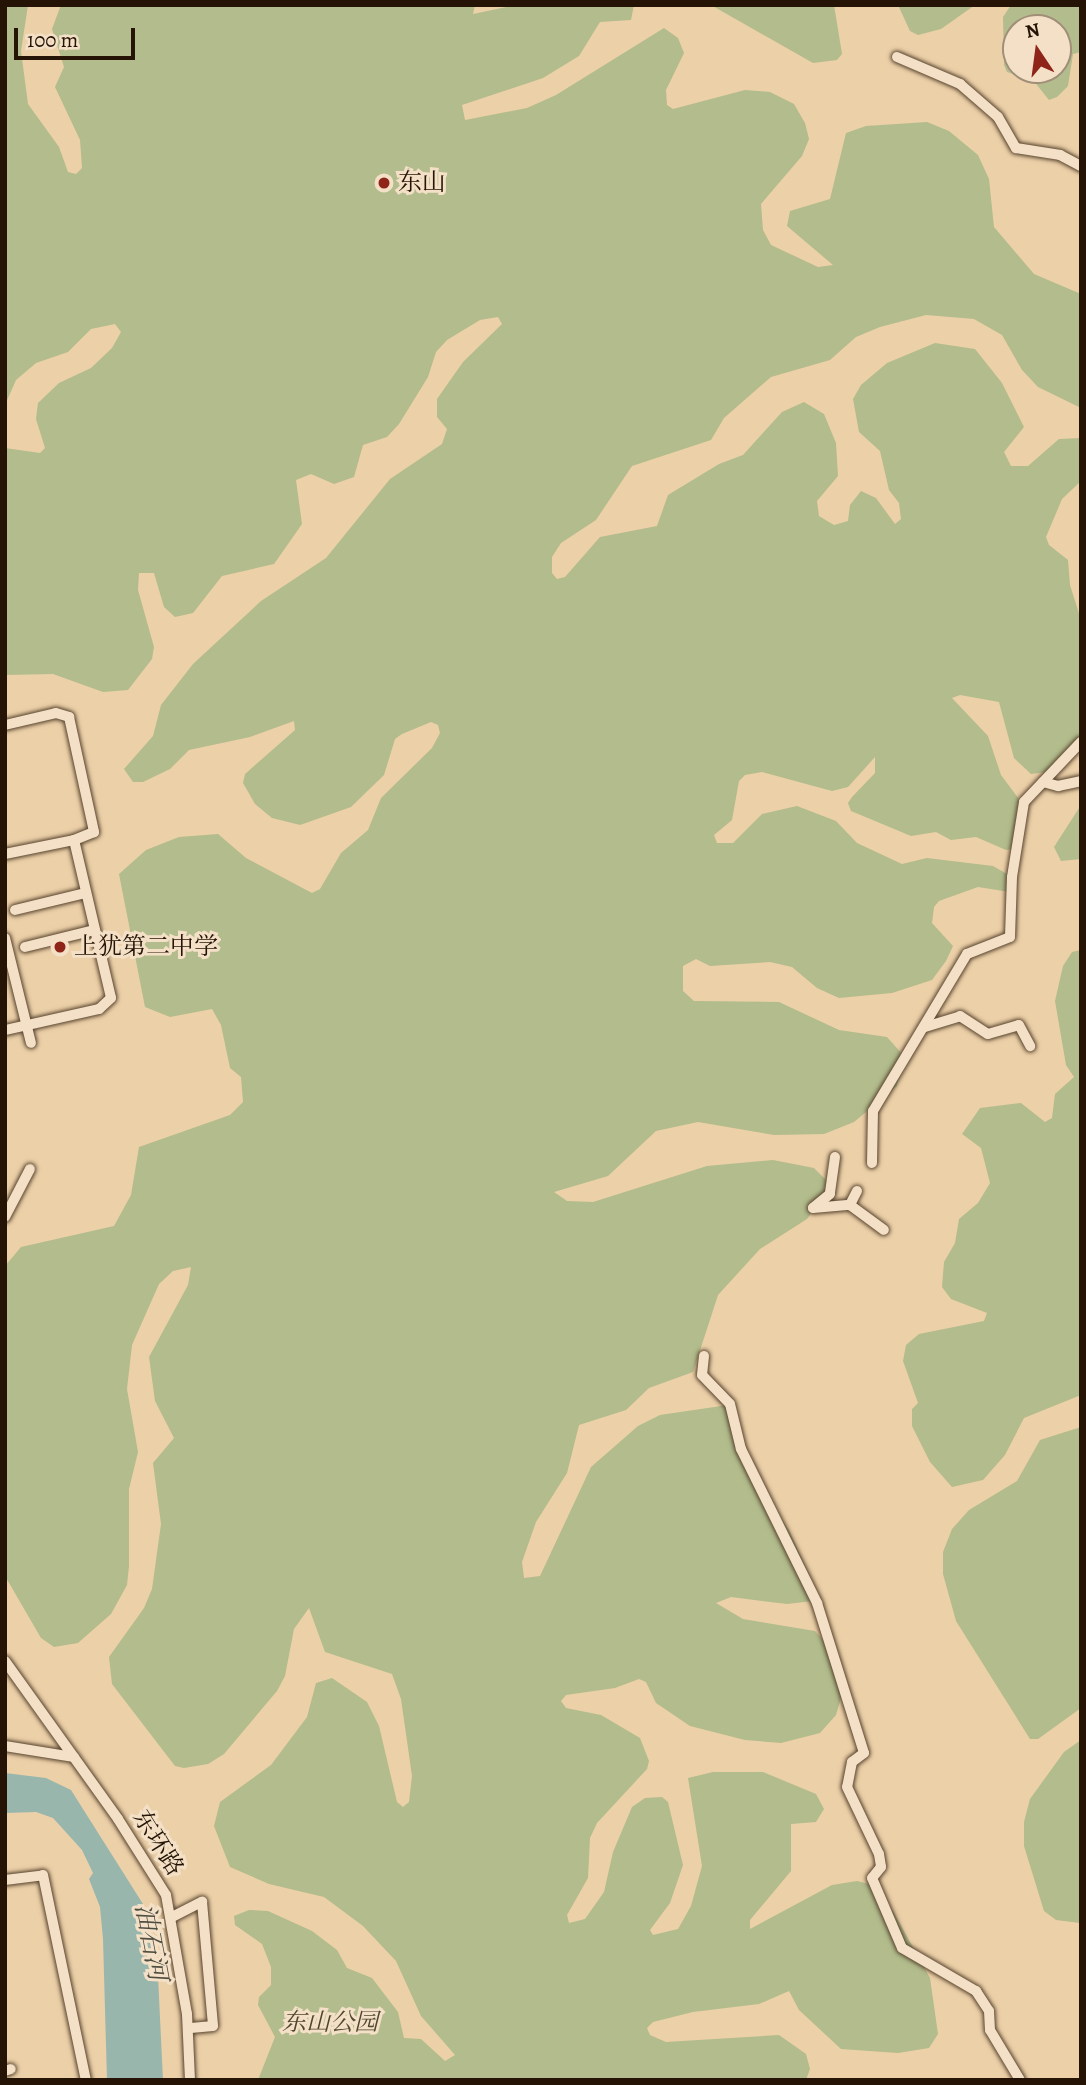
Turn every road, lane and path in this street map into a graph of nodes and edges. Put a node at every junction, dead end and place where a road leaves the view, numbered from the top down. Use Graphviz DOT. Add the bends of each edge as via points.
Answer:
graph roads {
  1 [pos="897,57"];
  2 [pos="1081,166"];
  3 [pos="5,725"];
  4 [pos="1081,742"];
  5 [pos="1081,781"];
  6 [pos="1043,782"];
  7 [pos="74,840"];
  8 [pos="5,854"];
  9 [pos="86,893"];
  10 [pos="15,910"];
  11 [pos="95,930"];
  12 [pos="5,938"];
  13 [pos="25,947"];
  14 [pos="27,1025"];
  15 [pos="925,1027"];
  16 [pos="5,1030"];
  17 [pos="32,1043"];
  18 [pos="1030,1046"];
  19 [pos="835,1157"];
  20 [pos="872,1163"];
  21 [pos="30,1169"];
  22 [pos="857,1191"];
  23 [pos="850,1205"];
  24 [pos="5,1217"];
  25 [pos="884,1230"];
  26 [pos="704,1356"];
  27 [pos="5,1661"];
  28 [pos="10,1672"];
  29 [pos="5,1746"];
  30 [pos="74,1757"];
  31 [pos="5,1880"];
  32 [pos="172,1917"];
  33 [pos="188,2028"];
  34 [pos="86,2080"];
  35 [pos="190,2080"];
  36 [pos="1020,2080"];
  1 -- 2 [label="street" via="960,83 998,117 1016,148 1060,155"];
  3 -- 7 [label="street" via="56,713 69,717 94,832"];
  4 -- 6 [label="street"];
  5 -- 6 [label="street" via="1058,786"];
  6 -- 15 [label="street" via="1024,802 1012,877 1010,937 967,954"];
  7 -- 8 [label="street"];
  7 -- 9 [label="street"];
  9 -- 10 [label="street"];
  9 -- 11 [label="street"];
  11 -- 13 [label="street"];
  11 -- 14 [label="street" via="111,998 99,1009"];
  12 -- 14 [label="street"];
  14 -- 16 [label="street"];
  14 -- 17 [label="street"];
  15 -- 18 [label="street" via="960,1016 988,1034 1019,1025"];
  15 -- 20 [label="street" via="873,1111"];
  19 -- 23 [label="street" via="830,1194 813,1208"];
  21 -- 24 [label="street"];
  22 -- 23 [label="street"];
  23 -- 25 [label="street"];
  26 -- 36 [label="street" via="702,1375 730,1404 741,1450 817,1602 864,1753 852,1762 847,1787 879,1854 881,1867 872,1878 902,1948 976,1991 989,2011 990,2030"];
  27 -- 28 [label="street, 东环路"];
  28 -- 30 [label="street, 东环路"];
  29 -- 30 [label="street"];
  30 -- 32 [label="street, 东环路" via="154,1876"];
  31 -- 34 [label="street" via="43,1875"];
  32 -- 33 [label="street, 东环路"];
  32 -- 33 [label="street" via="202,1902 213,2026"];
  33 -- 35 [label="street, 东环路"];
}
